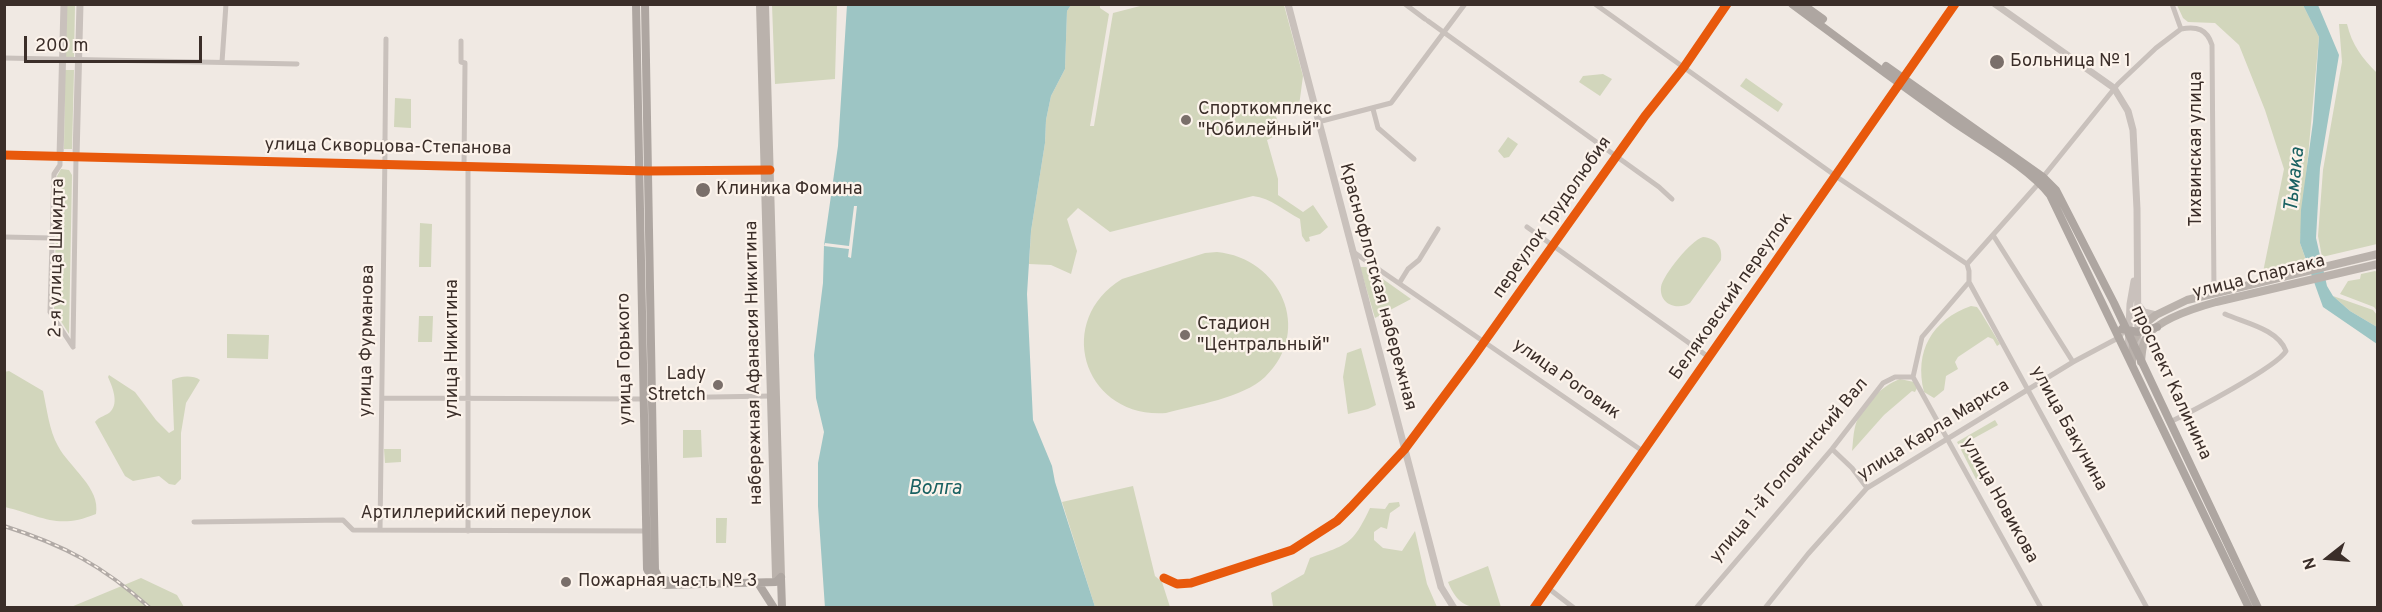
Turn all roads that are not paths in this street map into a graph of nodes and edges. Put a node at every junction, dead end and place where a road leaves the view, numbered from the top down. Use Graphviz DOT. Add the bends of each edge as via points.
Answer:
graph roads {
  1 [pos="64,4"];
  2 [pos="80,4"];
  3 [pos="226,4"];
  4 [pos="636,4"];
  5 [pos="645,4"];
  6 [pos="760,4"];
  7 [pos="765,4"];
  8 [pos="1288,4"];
  9 [pos="1405,4"];
  10 [pos="1466,4"];
  11 [pos="1595,4"];
  12 [pos="1727,4"];
  13 [pos="1792,4"];
  14 [pos="1802,4"];
  15 [pos="1955,4"];
  16 [pos="1995,4"];
  17 [pos="2172,4"];
  18 [pos="2181,29"];
  19 [pos="1445,33"];
  20 [pos="386,39"];
  21 [pos="461,41"];
  22 [pos="4,58"];
  23 [pos="62,59"];
  24 [pos="77,59"];
  25 [pos="222,62"];
  26 [pos="297,64"];
  27 [pos="1684,67"];
  28 [pos="1902,81"];
  29 [pos="2114,88"];
  30 [pos="1373,109"];
  31 [pos="1318,122"];
  32 [pos="385,139"];
  33 [pos="385,151"];
  34 [pos="4,155"];
  35 [pos="1617,156"];
  36 [pos="60,157"];
  37 [pos="76,157"];
  38 [pos="1414,159"];
  39 [pos="385,165"];
  40 [pos="466,167"];
  41 [pos="768,170"];
  42 [pos="643,171"];
  43 [pos="1836,176"];
  44 [pos="2041,180"];
  45 [pos="1672,199"];
  46 [pos="1527,227"];
  47 [pos="1438,229"];
  48 [pos="1993,235"];
  49 [pos="4,237"];
  50 [pos="51,238"];
  51 [pos="1553,246"];
  52 [pos="1352,251"];
  53 [pos="2378,254"];
  54 [pos="1966,264"];
  55 [pos="2378,264"];
  56 [pos="2338,268"];
  57 [pos="2136,270"];
  58 [pos="2296,279"];
  59 [pos="1400,282"];
  60 [pos="1969,282"];
  61 [pos="2214,292"];
  62 [pos="2130,304"];
  63 [pos="2115,305"];
  64 [pos="2138,306"];
  65 [pos="2226,314"];
  66 [pos="2156,315"];
  67 [pos="2157,327"];
  68 [pos="2138,331"];
  69 [pos="2127,334"];
  70 [pos="1485,341"];
  71 [pos="1710,357"];
  72 [pos="2135,360"];
  73 [pos="2073,362"];
  74 [pos="1914,377"];
  75 [pos="2029,389"];
  76 [pos="771,396"];
  77 [pos="382,398"];
  78 [pos="647,398"];
  79 [pos="468,399"];
  80 [pos="2170,422"];
  81 [pos="1947,438"];
  82 [pos="1832,449"];
  83 [pos="1404,450"];
  84 [pos="1644,452"];
  85 [pos="1867,488"];
  86 [pos="194,522"];
  87 [pos="380,531"];
  88 [pos="468,531"];
  89 [pos="650,531"];
  90 [pos="1164,578"];
  91 [pos="777,579"];
  92 [pos="758,583"];
  93 [pos="1548,588"];
  94 [pos="775,608"];
  95 [pos="782,608"];
  96 [pos="1454,608"];
  97 [pos="1534,608"];
  98 [pos="1574,608"];
  99 [pos="1696,608"];
  100 [pos="1765,608"];
  101 [pos="2041,608"];
  102 [pos="2147,608"];
  103 [pos="2249,608"];
  104 [pos="2258,608"];
  1 -- 23 [label="street"];
  2 -- 24 [label="street"];
  3 -- 25 [label="street"];
  4 -- 42 [label="main road, улица Горького"];
  5 -- 42 [label="main road, улица Горького"];
  6 -- 41 [label="main road, набережная Афанасия Никитина"];
  7 -- 41 [label="main road, набережная Афанасия Никитина"];
  8 -- 31 [label="street, Краснофлотская набережная"];
  9 -- 19 [label="street"];
  10 -- 19 [label="street"];
  11 -- 27 [label="street"];
  12 -- 27 [label="street, переулок Трудолюбия"];
  13 -- 28 [label="main road"];
  14 -- 28 [label="main road"];
  15 -- 28 [label="street, Беляковский переулок"];
  16 -- 29 [label="street"];
  17 -- 18 [label="street"];
  18 -- 29 [label="street"];
  18 -- 61 [label="street, Тихвинская улица" via="2202,30 2212,45"];
  19 -- 30 [label="street" via="1393,102"];
  19 -- 35 [label="street"];
  20 -- 32 [label="street"];
  21 -- 40 [label="street, улица Никитина" via="461,63 465,63"];
  22 -- 23 [label="street"];
  23 -- 24 [label="street"];
  23 -- 36 [label="street"];
  24 -- 25 [label="street"];
  24 -- 37 [label="street"];
  25 -- 26 [label="street"];
  27 -- 35 [label="street, переулок Трудолюбия"];
  27 -- 43 [label="street"];
  28 -- 43 [label="street, Беляковский переулок"];
  28 -- 44 [label="main road"];
  29 -- 44 [label="street"];
  29 -- 57 [label="street" via="2133,127"];
  30 -- 31 [label="street"];
  30 -- 38 [label="street" via="1378,128"];
  31 -- 52 [label="street, Краснофлотская набережная"];
  33 -- 39 [label="street, улица Фурманова"];
  34 -- 36 [label="street, улица Скворцова-Степанова"];
  35 -- 45 [label="street"];
  35 -- 51 [label="street, переулок Трудолюбия"];
  36 -- 37 [label="street, улица Скворцова-Степанова"];
  36 -- 50 [label="street, 2-я улица Шмидта" via="54,174"];
  37 -- 39 [label="street, улица Скворцова-Степанова"];
  37 -- 50 [label="street, 2-я улица Шмидта" via="74,347 50,312"];
  39 -- 40 [label="street, улица Скворцова-Степанова"];
  39 -- 77 [label="street, улица Фурманова"];
  40 -- 42 [label="street, улица Скворцова-Степанова"];
  40 -- 79 [label="street, улица Никитина"];
  41 -- 42 [label="street, улица Скворцова-Степанова"];
  41 -- 76 [label="main road, набережная Афанасия Никитина"];
  41 -- 91 [label="main road, набережная Афанасия Никитина"];
  42 -- 78 [label="main road, улица Горького"];
  43 -- 54 [label="street"];
  43 -- 71 [label="street, Беляковский переулок"];
  44 -- 48 [label="street"];
  44 -- 63 [label="main road, проспект Калинина" via="2060,196"];
  44 -- 69 [label="main road, проспект Калинина" via="2056,203 2112,322"];
  46 -- 51 [label="street"];
  47 -- 59 [label="street"];
  48 -- 54 [label="street"];
  48 -- 73 [label="street"];
  49 -- 50 [label="street"];
  51 -- 70 [label="street, переулок Трудолюбия"];
  51 -- 71 [label="street"];
  52 -- 59 [label="street, улица Роговик"];
  52 -- 83 [label="street, Краснофлотская набережная"];
  53 -- 56 [label="main road, улица Спартака"];
  54 -- 60 [label="street, улица Бакунина"];
  55 -- 56 [label="main road, улица Спартака"];
  56 -- 58 [label="main road, улица Спартака"];
  57 -- 62 [label="street"];
  57 -- 64 [label="street"];
  58 -- 61 [label="main road, улица Спартака"];
  58 -- 67 [label="main road, улица Спартака" via="2207,305"];
  59 -- 70 [label="street, улица Роговик"];
  60 -- 74 [label="street" via="1922,337"];
  60 -- 75 [label="street, улица Бакунина"];
  61 -- 66 [label="main road, улица Спартака"];
  62 -- 63 [label="street"];
  62 -- 69 [label="street"];
  63 -- 69 [label="main road, проспект Калинина"];
  64 -- 66 [label="street"];
  64 -- 68 [label="street"];
  65 -- 80 [label="street" via="2271,334 2286,351 2270,366"];
  66 -- 68 [label="main road, улица Спартака"];
  67 -- 68 [label="main road"];
  67 -- 72 [label="main road"];
  68 -- 69 [label="main road"];
  68 -- 72 [label="street"];
  69 -- 72 [label="main road, проспект Калинина"];
  69 -- 72 [label="main road, проспект Калинина"];
  69 -- 73 [label="street, улица Карла Маркса"];
  70 -- 83 [label="street, переулок Трудолюбия"];
  70 -- 84 [label="street, улица Роговик"];
  71 -- 84 [label="street, Беляковский переулок"];
  72 -- 80 [label="main road, проспект Калинина"];
  72 -- 103 [label="main road, проспект Калинина"];
  73 -- 75 [label="street, улица Карла Маркса"];
  74 -- 81 [label="street, улица Новикова"];
  74 -- 82 [label="street, улица 1-й Головинский Вал" via="1895,377 1883,383"];
  75 -- 81 [label="street, улица Карла Маркса"];
  75 -- 102 [label="street, улица Бакунина"];
  76 -- 78 [label="street"];
  76 -- 91 [label="main road, набережная Афанасия Никитина"];
  77 -- 79 [label="street"];
  77 -- 87 [label="street, улица Фурманова"];
  78 -- 79 [label="street"];
  78 -- 89 [label="main road, улица Горького"];
  79 -- 88 [label="street, улица Никитина"];
  80 -- 104 [label="main road, проспект Калинина"];
  81 -- 85 [label="street, улица Карла Маркса"];
  81 -- 101 [label="street, улица Новикова"];
  82 -- 85 [label="street"];
  82 -- 99 [label="street, улица 1-й Головинский Вал"];
  83 -- 90 [label="street, переулок Трудолюбия" via="1337,521 1292,550 1196,582 1177,584"];
  83 -- 96 [label="street, Краснофлотская набережная" via="1440,586"];
  84 -- 93 [label="street, Беляковский переулок"];
  85 -- 100 [label="street, улица Карла Маркса"];
  86 -- 87 [label="street, Артиллерийский переулок" via="343,519 353,530"];
  87 -- 88 [label="street, Артиллерийский переулок"];
  88 -- 89 [label="street, Артиллерийский переулок"];
  89 -- 91 [label="main road, улица Горького" via="655,570 663,580"];
  89 -- 92 [label="main road, улица Горького" via="647,569 657,583"];
  91 -- 92 [label="main road, улица Горького"];
  91 -- 94 [label="main road"];
  91 -- 95 [label="main road"];
  92 -- 94 [label="main road"];
  93 -- 97 [label="street, Беляковский переулок"];
  93 -- 98 [label="street"];
}
